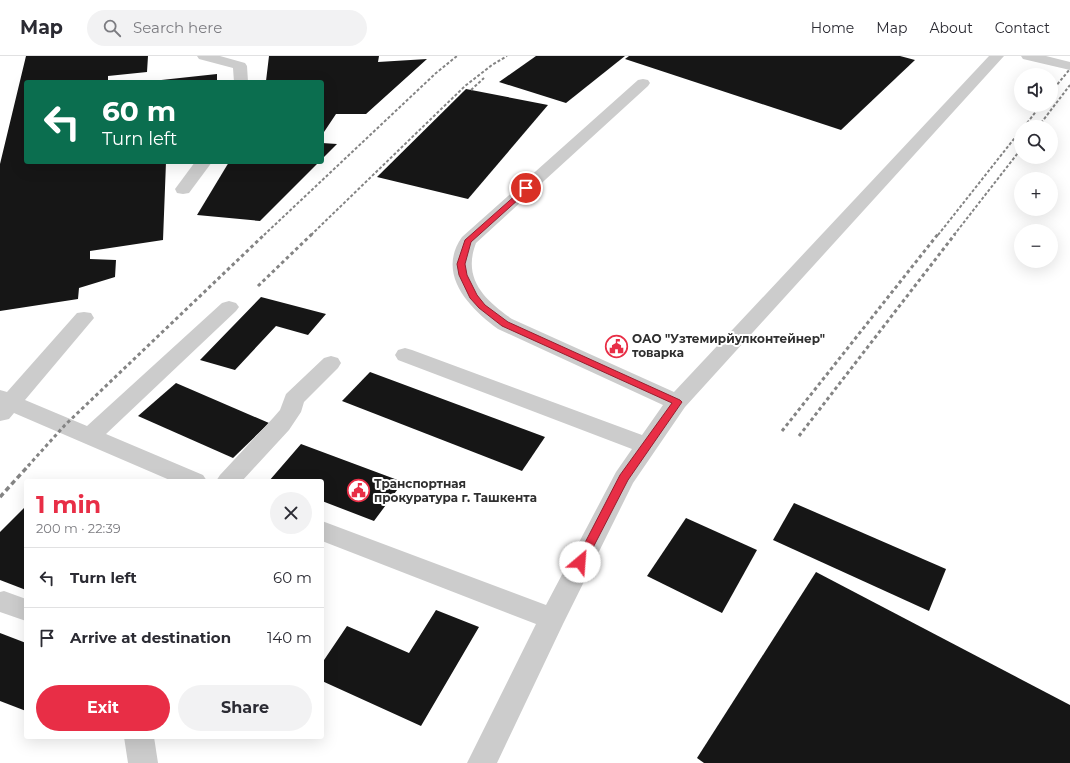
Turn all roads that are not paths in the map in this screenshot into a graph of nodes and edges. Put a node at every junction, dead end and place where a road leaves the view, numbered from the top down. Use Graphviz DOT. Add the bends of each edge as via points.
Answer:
graph roads {
  1 [pos="204,56"];
  2 [pos="996,56"];
  3 [pos="1028,56"];
  4 [pos="1070,66"];
  5 [pos="241,80"];
  6 [pos="643,83"];
  7 [pos="202,164"];
  8 [pos="183,189"];
  9 [pos="229,307"];
  10 [pos="84,318"];
  11 [pos="405,355"];
  12 [pos="332,363"];
  13 [pos="677,402"];
  14 [pos="3,405"];
  15 [pos="90,436"];
  16 [pos="646,446"];
  17 [pos="190,479"];
  18 [pos="230,479"];
  19 [pos="324,532"];
  20 [pos="552,619"];
  21 [pos="139,739"];
  22 [pos="143,763"];
  23 [pos="482,763"];
  1 -- 5 [label="lane" via="240,66"];
  2 -- 13 [label="lane"];
  3 -- 4 [label="lane"];
  6 -- 13 [label="lane" via="468,241 461,264 473,296 498,320"];
  7 -- 8 [label="lane"];
  9 -- 15 [label="lane"];
  10 -- 14 [label="lane"];
  11 -- 16 [label="lane"];
  12 -- 18 [label="lane" via="294,399 290,412 281,424"];
  13 -- 16 [label="lane"];
  14 -- 15 [label="lane"];
  15 -- 17 [label="lane"];
  16 -- 20 [label="lane" via="624,478"];
  19 -- 20 [label="lane"];
  20 -- 23 [label="lane"];
  21 -- 22 [label="lane"];
}
